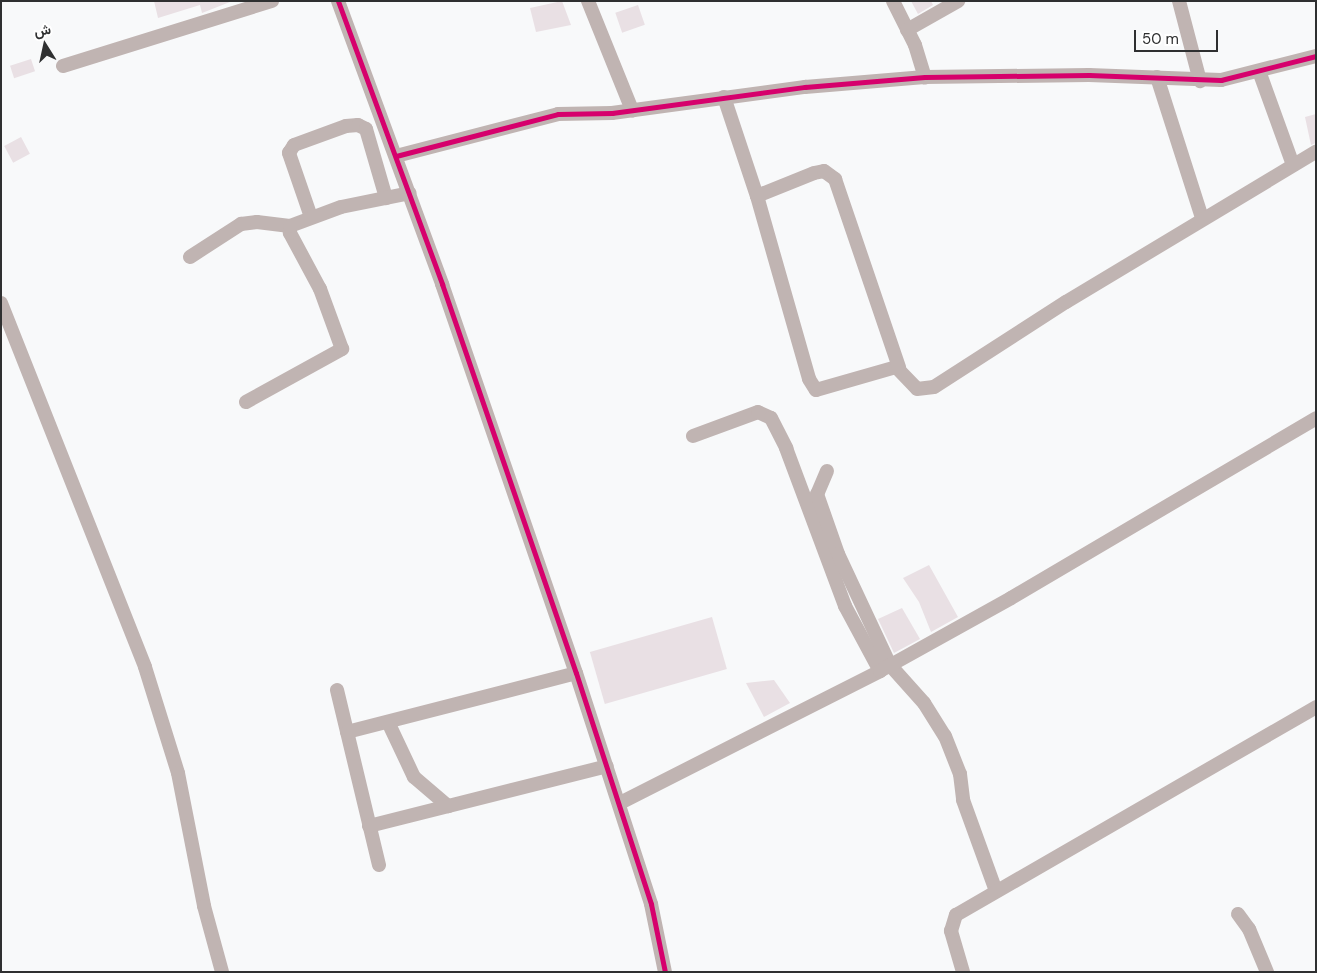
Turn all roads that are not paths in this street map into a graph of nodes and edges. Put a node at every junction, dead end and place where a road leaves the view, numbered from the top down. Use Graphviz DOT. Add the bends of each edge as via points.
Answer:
graph roads {
  1 [pos="272,1"];
  2 [pos="338,1"];
  3 [pos="588,1"];
  4 [pos="893,1"];
  5 [pos="958,1"];
  6 [pos="1179,1"];
  7 [pos="907,30"];
  8 [pos="1316,56"];
  9 [pos="63,66"];
  10 [pos="1259,71"];
  11 [pos="925,77"];
  12 [pos="1157,77"];
  13 [pos="1200,81"];
  14 [pos="724,97"];
  15 [pos="632,110"];
  16 [pos="1316,152"];
  17 [pos="396,156"];
  18 [pos="1293,165"];
  19 [pos="410,193"];
  20 [pos="757,196"];
  21 [pos="386,198"];
  22 [pos="310,217"];
  23 [pos="1202,218"];
  24 [pos="290,226"];
  25 [pos="190,257"];
  26 [pos="1,303"];
  27 [pos="899,367"];
  28 [pos="246,402"];
  29 [pos="1316,418"];
  30 [pos="692,436"];
  31 [pos="828,471"];
  32 [pos="885,668"];
  33 [pos="576,673"];
  34 [pos="337,690"];
  35 [pos="1316,707"];
  36 [pos="388,722"];
  37 [pos="347,732"];
  38 [pos="607,766"];
  39 [pos="620,803"];
  40 [pos="448,806"];
  41 [pos="370,826"];
  42 [pos="379,865"];
  43 [pos="996,891"];
  44 [pos="1238,914"];
  45 [pos="222,972"];
  46 [pos="665,972"];
  47 [pos="963,972"];
  48 [pos="1267,972"];
  1 -- 9 [label="street"];
  2 -- 17 [label="street"];
  3 -- 15 [label="street"];
  4 -- 7 [label="street"];
  5 -- 7 [label="street"];
  6 -- 13 [label="street"];
  7 -- 11 [label="street"];
  8 -- 10 [label="street"];
  10 -- 13 [label="street"];
  10 -- 18 [label="street"];
  11 -- 12 [label="street"];
  11 -- 14 [label="street"];
  12 -- 13 [label="street"];
  12 -- 23 [label="street"];
  14 -- 15 [label="street"];
  14 -- 20 [label="street"];
  15 -- 17 [label="street" via="535,118"];
  16 -- 18 [label="street"];
  17 -- 19 [label="street"];
  18 -- 23 [label="street"];
  19 -- 21 [label="street"];
  19 -- 33 [label="street"];
  20 -- 27 [label="street" via="824,171 835,179"];
  20 -- 27 [label="street" via="812,387 823,389"];
  21 -- 22 [label="street"];
  21 -- 22 [label="street" via="366,130 358,125 346,126 294,145 289,153"];
  22 -- 24 [label="street"];
  23 -- 27 [label="street" via="934,388 917,389"];
  24 -- 25 [label="street" via="257,222 241,224"];
  24 -- 28 [label="street" via="290,233 320,289 342,349"];
  26 -- 45 [label="street" via="145,667 178,773 202,897"];
  29 -- 32 [label="street" via="1011,598"];
  30 -- 32 [label="street" via="758,412 771,418 786,448 844,606"];
  31 -- 32 [label="street" via="818,487 819,501"];
  32 -- 39 [label="street"];
  32 -- 43 [label="street" via="915,692 946,736 960,774 963,800"];
  33 -- 36 [label="street"];
  33 -- 38 [label="street"];
  34 -- 37 [label="street"];
  35 -- 43 [label="street"];
  36 -- 37 [label="street"];
  36 -- 40 [label="street" via="414,778"];
  37 -- 41 [label="street"];
  38 -- 39 [label="street"];
  38 -- 40 [label="street"];
  39 -- 46 [label="street" via="651,904"];
  40 -- 41 [label="street"];
  41 -- 42 [label="street"];
  43 -- 47 [label="street" via="956,915 952,922 953,946"];
  44 -- 48 [label="street" via="1249,930"];
}
